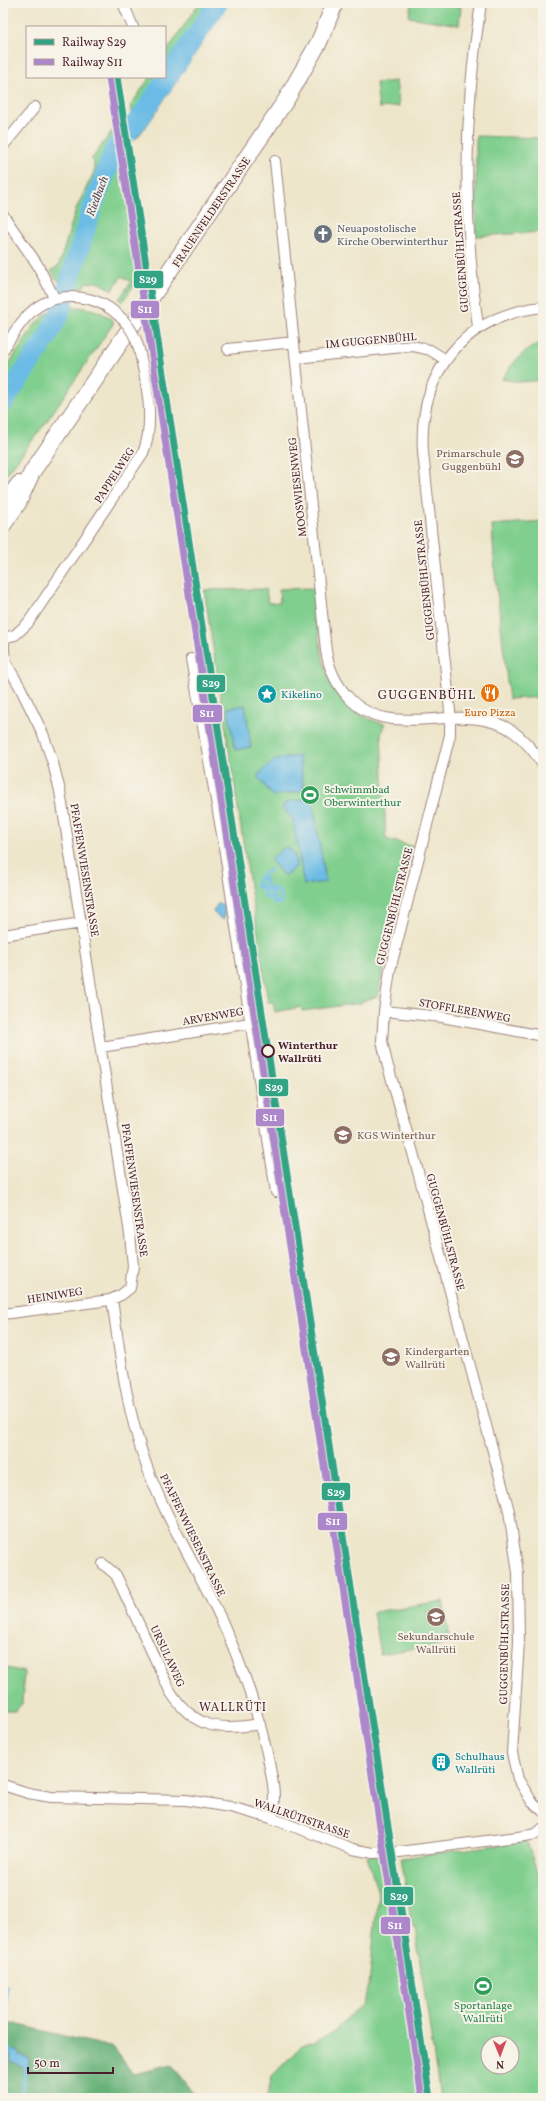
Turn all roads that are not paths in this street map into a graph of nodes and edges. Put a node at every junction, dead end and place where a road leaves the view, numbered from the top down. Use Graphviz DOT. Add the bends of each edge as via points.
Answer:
graph roads {
  1 [pos="123,3"];
  2 [pos="335,3"];
  3 [pos="481,3"];
  4 [pos="133,26"];
  5 [pos="35,107"];
  6 [pos="3,146"];
  7 [pos="275,161"];
  8 [pos="3,215"];
  9 [pos="58,298"];
  10 [pos="543,307"];
  11 [pos="478,327"];
  12 [pos="294,342"];
  13 [pos="228,349"];
  14 [pos="3,350"];
  15 [pos="296,358"];
  16 [pos="446,360"];
  17 [pos="32,472"];
  18 [pos="19,484"];
  19 [pos="3,494"];
  20 [pos="3,505"];
  21 [pos="3,525"];
  22 [pos="4,638"];
  23 [pos="4,659"];
  24 [pos="191,659"];
  25 [pos="450,718"];
  26 [pos="543,765"];
  27 [pos="82,923"];
  28 [pos="3,935"];
  29 [pos="384,1011"];
  30 [pos="250,1023"];
  31 [pos="543,1036"];
  32 [pos="101,1047"];
  33 [pos="276,1192"];
  34 [pos="112,1299"];
  35 [pos="3,1314"];
  36 [pos="103,1564"];
  37 [pos="260,1724"];
  38 [pos="3,1785"];
  39 [pos="543,1811"];
  40 [pos="271,1818"];
  41 [pos="543,1828"];
  1 -- 4 [label="street"];
  2 -- 17 [label="main road, FRAUENFELDERSTRASSE" via="319,42 286,100"];
  3 -- 11 [label="street, GUGGENBÜHLSTRASSE" via="472,64 468,156 468,221"];
  5 -- 6 [label="street"];
  7 -- 12 [label="street, MOOSWIESENWEG"];
  8 -- 9 [label="street"];
  9 -- 14 [label="street, PAPPELWEG" via="43,303 31,311"];
  9 -- 22 [label="street, PAPPELWEG, bridge" via="75,297 97,301 117,314 133,333 140,354 149,423 147,443 143,453 28,623 15,635"];
  10 -- 11 [label="street" via="510,313"];
  11 -- 16 [label="street, GUGGENBÜHLSTRASSE"];
  12 -- 13 [label="street"];
  12 -- 15 [label="street, MOOSWIESENWEG"];
  15 -- 16 [label="street, IM GUGGENBÜHL" via="413,346 430,350"];
  15 -- 25 [label="street, MOOSWIESENWEG" via="326,651 331,672 351,701 377,716 403,720"];
  16 -- 25 [label="street, GUGGENBÜHLSTRASSE" via="433,382 428,397 422,433"];
  17 -- 18 [label="main road, FRAUENFELDERSTRASSE"];
  17 -- 21 [label="main road, FRAUENFELDERSTRASSE" via="18,503"];
  18 -- 19 [label="street"];
  18 -- 20 [label="main road, FRAUENFELDERSTRASSE"];
  22 -- 23 [label="street, PFAFFENWIESENSTRASSE"];
  23 -- 27 [label="street, PFAFFENWIESENSTRASSE" via="35,716 53,763"];
  24 -- 30 [label="street, ARVENWEG" via="223,840"];
  25 -- 26 [label="street, MOOSWIESENWEG" via="485,720 503,726 523,740"];
  25 -- 29 [label="street, GUGGENBÜHLSTRASSE" via="449,744 390,970"];
  27 -- 28 [label="street"];
  27 -- 32 [label="street, PFAFFENWIESENSTRASSE"];
  29 -- 31 [label="street, STOFFLERENWEG" via="442,1017"];
  29 -- 39 [label="street, GUGGENBÜHLSTRASSE" via="382,1035 386,1063 511,1522 518,1573 519,1642 512,1753 518,1779 524,1791"];
  30 -- 32 [label="street, ARVENWEG"];
  30 -- 33 [label="street"];
  32 -- 34 [label="street, PFAFFENWIESENSTRASSE" via="133,1258 130,1288"];
  34 -- 35 [label="street, HEINIWEG"];
  34 -- 37 [label="street, PFAFFENWIESENSTRASSE" via="128,1398 146,1463 170,1521 231,1640"];
  36 -- 37 [label="street, URSULAWEG" via="116,1575 170,1691 183,1708 214,1726 226,1728"];
  37 -- 40 [label="street, PFAFFENWIESENSTRASSE" via="275,1801"];
  38 -- 40 [label="street, WALLRÜTISTRASSE" via="28,1794 52,1797 186,1800 230,1807"];
  40 -- 41 [label="street, WALLRÜTISTRASSE" via="348,1847 379,1853 525,1836 536,1834"];
}
